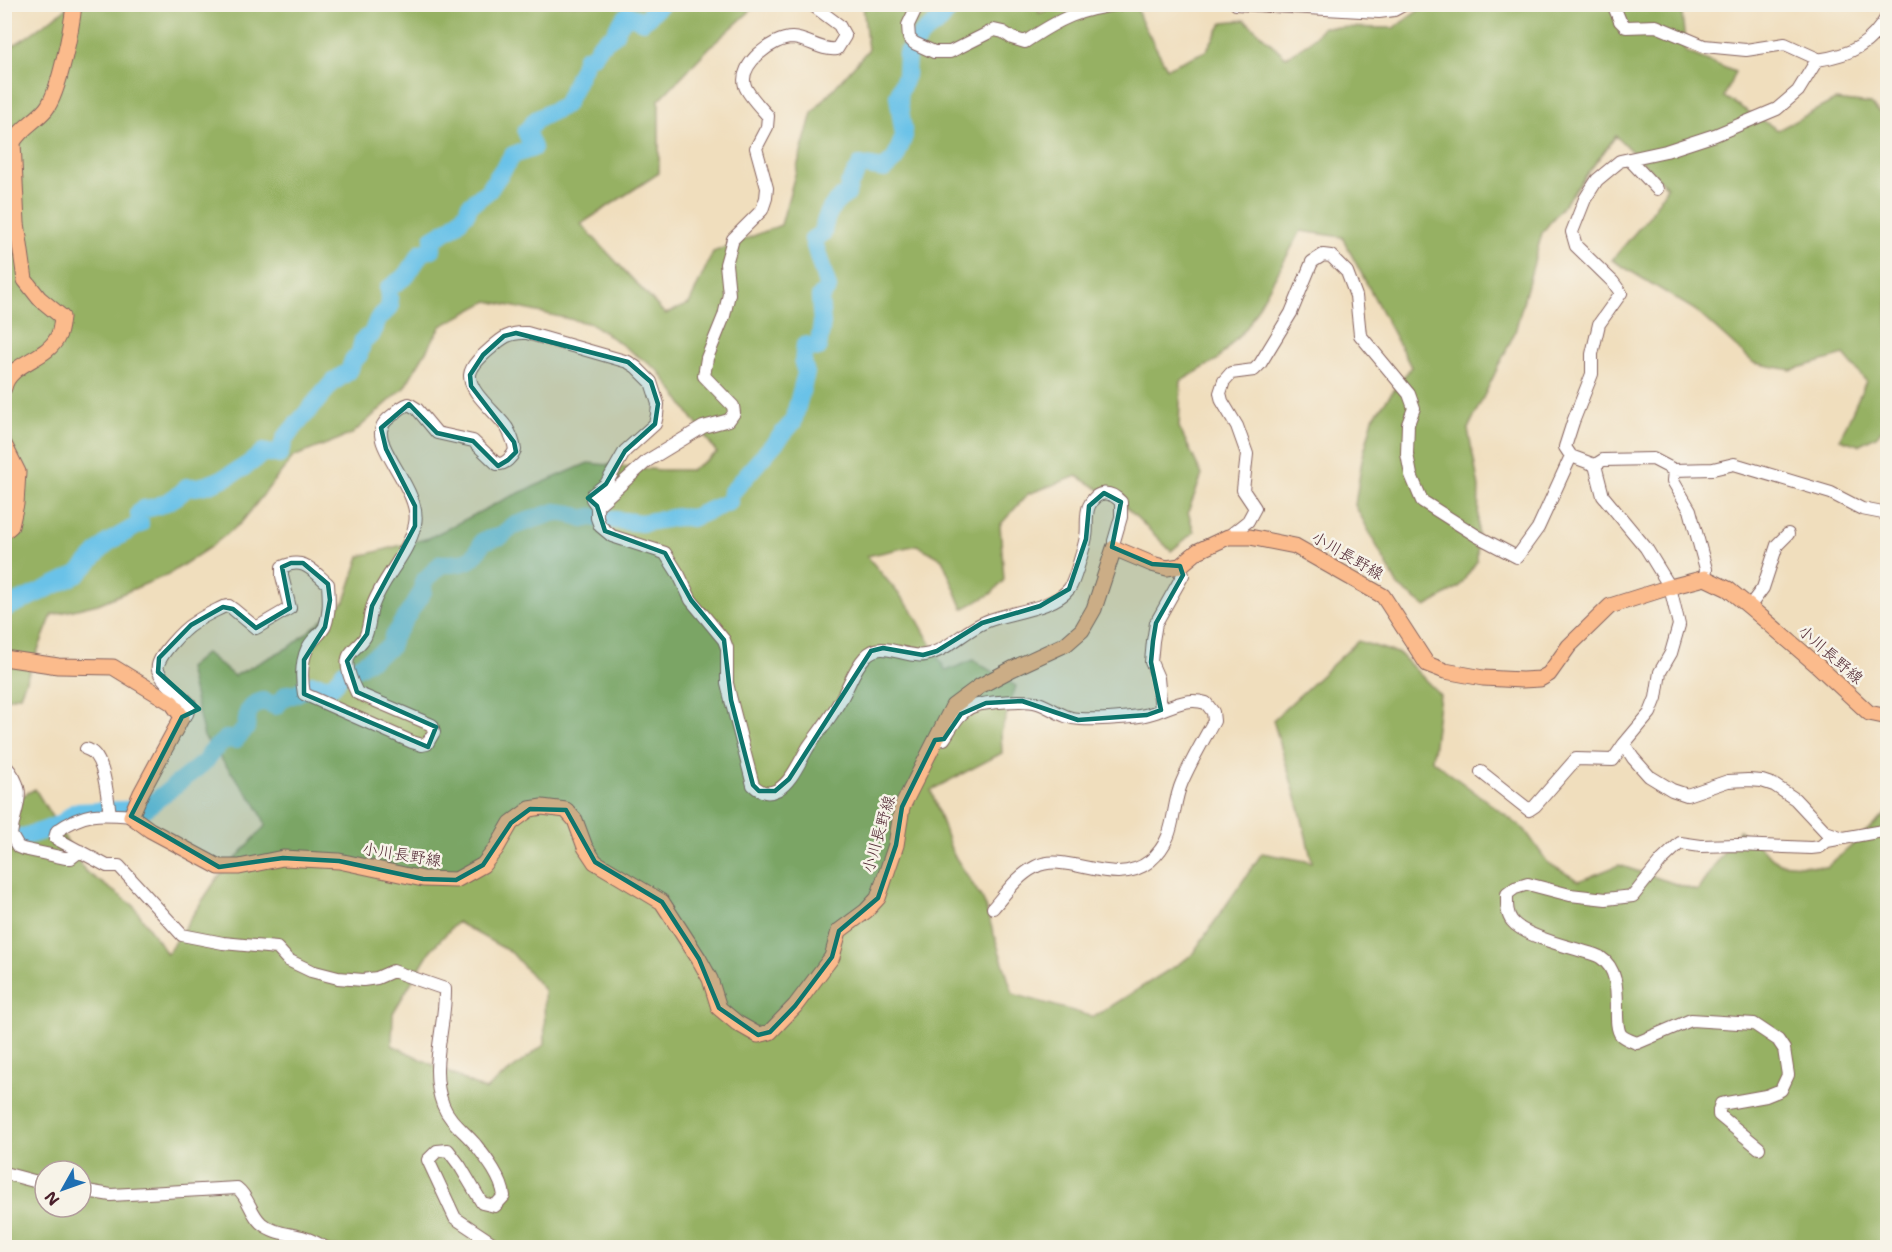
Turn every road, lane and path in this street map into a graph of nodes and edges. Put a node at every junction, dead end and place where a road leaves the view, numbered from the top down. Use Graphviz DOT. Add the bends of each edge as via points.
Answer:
graph roads {
  1 [pos="74,4"];
  2 [pos="811,4"];
  3 [pos="918,4"];
  4 [pos="1123,4"];
  5 [pos="1236,4"];
  6 [pos="1405,4"];
  7 [pos="1613,4"];
  8 [pos="1887,15"];
  9 [pos="1880,28"];
  10 [pos="1887,50"];
  11 [pos="1818,60"];
  12 [pos="1629,159"];
  13 [pos="1657,189"];
  14 [pos="4,387"];
  15 [pos="4,444"];
  16 [pos="1571,456"];
  17 [pos="1595,465"];
  18 [pos="1674,470"];
  19 [pos="597,506"];
  20 [pos="1887,514"];
  21 [pos="4,532"];
  22 [pos="1788,534"];
  23 [pos="1228,537"];
  24 [pos="1114,548"];
  25 [pos="1180,566"];
  26 [pos="1705,578"];
  27 [pos="1670,587"];
  28 [pos="1749,607"];
  29 [pos="4,658"];
  30 [pos="1161,710"];
  31 [pos="182,717"];
  32 [pos="1887,717"];
  33 [pos="935,740"];
  34 [pos="1624,744"];
  35 [pos="86,749"];
  36 [pos="4,764"];
  37 [pos="1481,772"];
  38 [pos="110,814"];
  39 [pos="131,816"];
  40 [pos="1887,830"];
  41 [pos="1844,838"];
  42 [pos="80,851"];
  43 [pos="993,908"];
  44 [pos="1759,1148"];
  45 [pos="4,1173"];
  46 [pos="33,1181"];
  47 [pos="93,1192"];
  48 [pos="326,1248"];
  49 [pos="495,1248"];
  1 -- 14 [label="main road" via="56,91 46,109 14,142 17,223 25,280 62,317 58,337 48,350 16,370"];
  2 -- 19 [label="street" via="839,25 844,36 837,49 825,50 805,39 789,38 769,45 749,65 745,76 745,86 768,116 756,148 766,198 762,210 733,239 726,264 729,294 704,376 733,406 734,412 729,420 703,427 647,461"];
  3 -- 4 [label="street" via="908,25 909,38 934,52 950,52 994,30 1025,42 1076,13"];
  5 -- 6 [label="street" via="1379,12"];
  7 -- 11 [label="street" via="1626,27 1656,26 1704,46 1746,50 1785,44"];
  8 -- 9 [label="street"];
  9 -- 10 [label="street"];
  9 -- 11 [label="street" via="1859,48"];
  11 -- 12 [label="street" via="1798,91 1777,109 1715,135"];
  12 -- 13 [label="street"];
  12 -- 16 [label="street" via="1620,161 1597,180 1572,232 1576,246 1621,293 1599,324 1592,374 1565,447"];
  15 -- 21 [label="main road" via="18,472 11,526"];
  16 -- 17 [label="street"];
  16 -- 23 [label="street" via="1538,528 1517,556 1422,501 1407,454 1408,424 1414,408 1409,394 1360,335 1356,296 1347,272 1331,256 1323,255 1312,262 1291,314 1260,364 1254,370 1231,374 1221,387 1222,400 1247,454 1243,490 1255,508 1248,521"];
  17 -- 18 [label="street" via="1603,460 1653,459"];
  17 -- 27 [label="street" via="1603,496 1646,548"];
  18 -- 20 [label="street" via="1734,464 1831,493 1862,509"];
  18 -- 26 [label="street" via="1673,482 1690,510"];
  19 -- 24 [label="street" via="600,526 612,536 665,553 691,600 724,640 727,683 749,774 753,785 766,793 776,791 789,779 872,651 883,648 923,656 982,623 1040,606 1069,589 1086,539 1089,506 1104,493 1114,494 1121,502"];
  19 -- 31 [label="street" via="593,494 606,484 626,451 655,424 658,404 651,382 628,362 526,333 504,336 483,355 470,375 471,386 507,427 514,442 516,450 508,460 497,464 473,441 437,433 409,404 402,406 381,428 380,436 415,506 415,526 372,606 367,634 347,661 357,693 432,725 434,732 427,744 412,742 304,694 304,660 310,644 325,627 330,600 328,584 303,563 291,562 282,567 290,608 256,628 229,606 223,607 191,625 159,658 159,672 190,704"];
  22 -- 28 [label="street" via="1777,545 1763,588"];
  23 -- 25 [label="main road, 小川長野線" via="1197,551"];
  23 -- 27 [label="main road, 小川長野線" via="1295,546 1348,574 1383,596 1427,664 1483,678 1540,680 1610,606"];
  24 -- 25 [label="main road" via="1152,564"];
  24 -- 33 [label="main road, 小川長野線" via="1094,609 1082,630 1066,644 962,698 953,706"];
  25 -- 30 [label="street" via="1184,575 1156,623 1153,641 1151,662 1158,678"];
  26 -- 27 [label="main road, 小川長野線"];
  26 -- 28 [label="main road, 小川長野線" via="1728,589"];
  27 -- 34 [label="street" via="1679,625 1671,653 1660,672 1650,713"];
  28 -- 32 [label="main road, 小川長野線" via="1869,713"];
  29 -- 31 [label="main road" via="58,666 113,667 172,703"];
  30 -- 33 [label="street" via="1148,715 1078,720 1038,703 986,703 972,706 961,714 944,739"];
  30 -- 43 [label="street" via="1197,700 1206,703 1214,721 1180,784 1171,831 1159,851 1135,870 1118,873 1062,864 1037,866 1011,886"];
  31 -- 39 [label="main road"];
  33 -- 39 [label="main road, 小川長野線" via="902,807 896,845 878,898 839,931 832,957 795,1006 770,1032 758,1035 719,1008 710,979 662,902 595,862 566,810 530,809 511,823 483,865 456,880 423,879 339,861 284,858 219,867"];
  34 -- 37 [label="street" via="1613,760 1576,759 1529,810"];
  34 -- 41 [label="street" via="1649,776 1672,790 1687,795 1728,781 1762,781 1795,799 1826,832"];
  35 -- 38 [label="street" via="92,750 100,761"];
  36 -- 42 [label="street" via="19,790 11,835 18,847 65,858"];
  38 -- 39 [label="street"];
  38 -- 42 [label="street" via="83,816 57,831 55,838 59,842"];
  40 -- 41 [label="street"];
  41 -- 44 [label="street" via="1827,841 1820,847 1796,849 1680,843 1633,896 1619,899 1570,895 1527,884 1507,894 1507,911 1512,921 1550,940 1600,957 1611,969 1617,992 1618,1028 1628,1039 1637,1043 1691,1020 1754,1024 1778,1040 1784,1048 1788,1075 1781,1089 1766,1096 1721,1104 1719,1110 1719,1115"];
  42 -- 49 [label="street" via="107,866 119,866 182,935 277,948 288,960 338,978 363,980 393,971 445,989 436,1073 439,1092 449,1118 475,1145 503,1185 504,1196 495,1206 483,1203 447,1150 437,1151 428,1160 455,1218"];
  45 -- 46 [label="street"];
  47 -- 48 [label="street" via="111,1195 237,1188 260,1222 273,1231 304,1237"];
}
